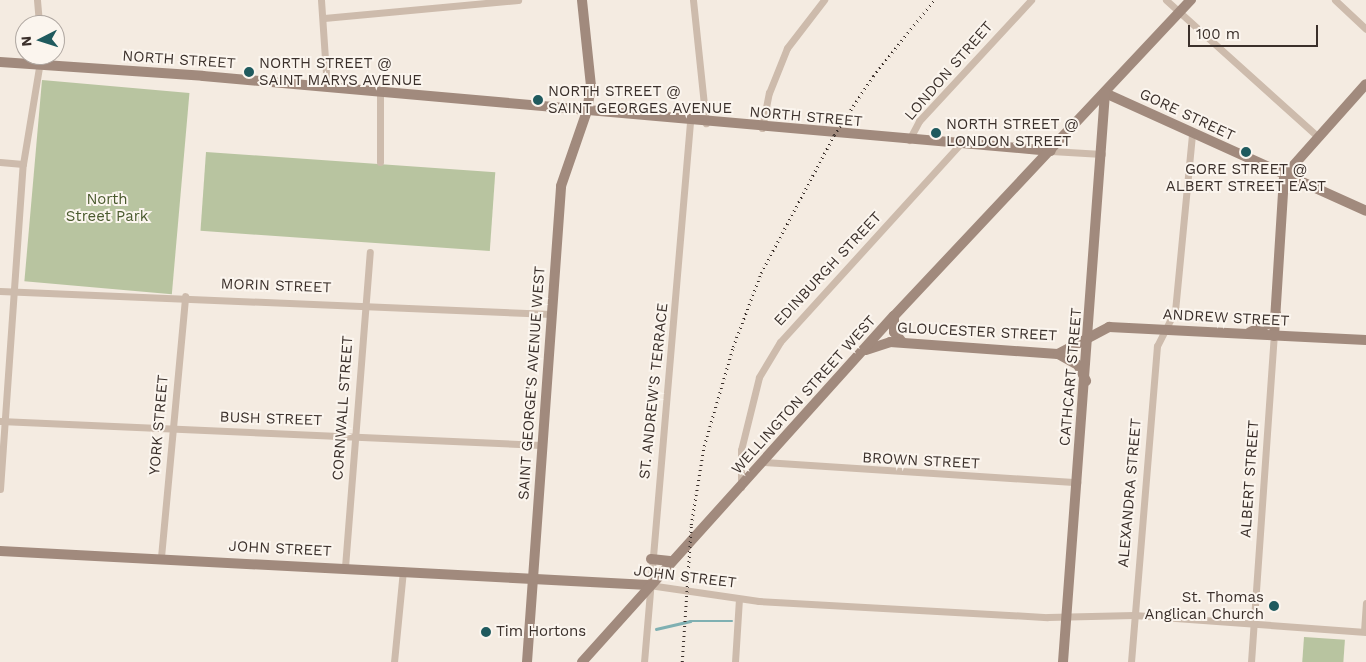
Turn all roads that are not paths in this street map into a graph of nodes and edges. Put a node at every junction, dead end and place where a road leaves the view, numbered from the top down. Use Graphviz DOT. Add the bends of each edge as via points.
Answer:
graph roads {
  1 [pos="37,0"];
  2 [pos="321,0"];
  3 [pos="518,0"];
  4 [pos="582,0"];
  5 [pos="694,0"];
  6 [pos="824,0"];
  7 [pos="1031,0"];
  8 [pos="1166,0"];
  9 [pos="1191,0"];
  10 [pos="1335,0"];
  11 [pos="1181,12"];
  12 [pos="38,15"];
  13 [pos="324,18"];
  14 [pos="1366,29"];
  15 [pos="0,62"];
  16 [pos="36,67"];
  17 [pos="1366,84"];
  18 [pos="327,87"];
  19 [pos="380,92"];
  20 [pos="1105,93"];
  21 [pos="587,111"];
  22 [pos="690,122"];
  23 [pos="706,123"];
  24 [pos="762,128"];
  25 [pos="1192,134"];
  26 [pos="1318,137"];
  27 [pos="909,140"];
  28 [pos="959,145"];
  29 [pos="1051,151"];
  30 [pos="1102,154"];
  31 [pos="0,162"];
  32 [pos="380,162"];
  33 [pos="23,164"];
  34 [pos="1284,176"];
  35 [pos="1366,211"];
  36 [pos="370,252"];
  37 [pos="0,291"];
  38 [pos="14,292"];
  39 [pos="185,296"];
  40 [pos="365,303"];
  41 [pos="1093,307"];
  42 [pos="1278,311"];
  43 [pos="552,314"];
  44 [pos="894,316"];
  45 [pos="1109,327"];
  46 [pos="1165,329"];
  47 [pos="1232,335"];
  48 [pos="1274,336"];
  49 [pos="1366,340"];
  50 [pos="1089,341"];
  51 [pos="902,342"];
  52 [pos="863,352"];
  53 [pos="1058,354"];
  54 [pos="1086,382"];
  55 [pos="2,422"];
  56 [pos="172,429"];
  57 [pos="355,436"];
  58 [pos="540,445"];
  59 [pos="764,462"];
  60 [pos="1077,482"];
  61 [pos="741,488"];
  62 [pos="0,489"];
  63 [pos="0,551"];
  64 [pos="161,557"];
  65 [pos="651,559"];
  66 [pos="671,560"];
  67 [pos="345,567"];
  68 [pos="403,569"];
  69 [pos="534,579"];
  70 [pos="648,585"];
  71 [pos="739,599"];
  72 [pos="1366,603"];
  73 [pos="1066,614"];
  74 [pos="1134,614"];
  75 [pos="1254,624"];
  76 [pos="1365,631"];
  77 [pos="394,662"];
  78 [pos="528,662"];
  79 [pos="582,662"];
  80 [pos="644,662"];
  81 [pos="735,662"];
  82 [pos="1064,662"];
  83 [pos="1131,662"];
  84 [pos="1251,662"];
  1 -- 12 [label="street"];
  2 -- 13 [label="street"];
  3 -- 13 [label="street"];
  4 -- 21 [label="street, SAINT GEORGE'S AVENUE WEST" via="589,55"];
  5 -- 23 [label="street"];
  6 -- 24 [label="street" via="787,48 769,93"];
  7 -- 27 [label="street, LONDON STREET" via="919,121"];
  8 -- 11 [label="street"];
  9 -- 11 [label="street, WELLINGTON STREET WEST"];
  10 -- 14 [label="street"];
  11 -- 20 [label="street, WELLINGTON STREET WEST"];
  11 -- 26 [label="street"];
  13 -- 18 [label="street"];
  15 -- 16 [label="street, NORTH STREET"];
  16 -- 18 [label="street, NORTH STREET"];
  16 -- 33 [label="street"];
  17 -- 26 [label="street"];
  18 -- 19 [label="street, NORTH STREET"];
  19 -- 21 [label="street, NORTH STREET"];
  19 -- 32 [label="street"];
  20 -- 25 [label="street, GORE STREET"];
  20 -- 29 [label="street, WELLINGTON STREET WEST"];
  20 -- 30 [label="street, CATHCART STREET"];
  21 -- 22 [label="street, NORTH STREET"];
  21 -- 43 [label="street, SAINT GEORGE'S AVENUE WEST" via="561,186"];
  22 -- 23 [label="street, NORTH STREET"];
  22 -- 65 [label="street, ST. ANDREW'S TERRACE" via="672,369"];
  23 -- 24 [label="street, NORTH STREET"];
  24 -- 27 [label="street, NORTH STREET"];
  25 -- 34 [label="street, GORE STREET"];
  25 -- 46 [label="street, ALEXANDRA STREET" via="1175,310"];
  26 -- 34 [label="street"];
  27 -- 28 [label="street, NORTH STREET"];
  28 -- 29 [label="street, NORTH STREET"];
  28 -- 61 [label="street, EDINBURGH STREET" via="780,342 759,377 741,450"];
  29 -- 30 [label="street, NORTH STREET"];
  29 -- 44 [label="street, WELLINGTON STREET WEST"];
  30 -- 41 [label="street, CATHCART STREET"];
  31 -- 33 [label="street"];
  33 -- 38 [label="street"];
  34 -- 35 [label="street, GORE STREET"];
  34 -- 42 [label="street"];
  36 -- 40 [label="street, CORNWALL STREET"];
  37 -- 38 [label="street, MORIN STREET"];
  38 -- 39 [label="street, MORIN STREET"];
  38 -- 55 [label="street"];
  39 -- 40 [label="street, MORIN STREET"];
  39 -- 56 [label="street, YORK STREET"];
  40 -- 43 [label="street, MORIN STREET"];
  40 -- 57 [label="street, CORNWALL STREET"];
  41 -- 45 [label="street" via="1098,320"];
  41 -- 50 [label="street, CATHCART STREET"];
  42 -- 47 [label="street" via="1260,329"];
  42 -- 48 [label="street"];
  43 -- 58 [label="street, SAINT GEORGE'S AVENUE WEST"];
  44 -- 51 [label="street" via="894,332"];
  44 -- 52 [label="street, WELLINGTON STREET WEST"];
  45 -- 46 [label="street, ANDREW STREET"];
  45 -- 50 [label="street"];
  46 -- 47 [label="street, ANDREW STREET"];
  46 -- 74 [label="street, ALEXANDRA STREET" via="1157,346"];
  47 -- 48 [label="street, ANDREW STREET"];
  48 -- 49 [label="street, ANDREW STREET"];
  48 -- 75 [label="street, ALBERT STREET"];
  50 -- 53 [label="street, GLOUCESTER STREET"];
  50 -- 54 [label="street, CATHCART STREET"];
  51 -- 52 [label="street, GLOUCESTER STREET" via="880,344"];
  51 -- 53 [label="street, GLOUCESTER STREET"];
  52 -- 59 [label="street, WELLINGTON STREET WEST"];
  53 -- 54 [label="street" via="1078,364"];
  54 -- 60 [label="street, CATHCART STREET"];
  55 -- 56 [label="street, BUSH STREET"];
  55 -- 62 [label="street"];
  56 -- 57 [label="street, BUSH STREET"];
  56 -- 64 [label="street, YORK STREET"];
  57 -- 58 [label="street, BUSH STREET"];
  57 -- 67 [label="street, CORNWALL STREET"];
  58 -- 69 [label="street, SAINT GEORGE'S AVENUE WEST"];
  59 -- 60 [label="street, BROWN STREET"];
  59 -- 61 [label="street, WELLINGTON STREET WEST"];
  60 -- 73 [label="street, CATHCART STREET"];
  61 -- 66 [label="street, WELLINGTON STREET WEST"];
  63 -- 64 [label="street, JOHN STREET"];
  64 -- 67 [label="street, JOHN STREET"];
  65 -- 66 [label="street"];
  65 -- 70 [label="street, ST. ANDREW'S TERRACE"];
  66 -- 70 [label="street, WELLINGTON STREET WEST"];
  67 -- 68 [label="street, JOHN STREET"];
  68 -- 69 [label="street, JOHN STREET"];
  68 -- 77 [label="street"];
  69 -- 70 [label="street, JOHN STREET"];
  69 -- 78 [label="street, SAINT GEORGE'S AVENUE WEST"];
  70 -- 71 [label="street, JOHN STREET"];
  70 -- 79 [label="street, WELLINGTON STREET WEST"];
  70 -- 80 [label="street, ST. ANDREW'S TERRACE"];
  71 -- 73 [label="street, JOHN STREET"];
  71 -- 81 [label="street"];
  72 -- 76 [label="street"];
  73 -- 74 [label="street, JOHN STREET"];
  73 -- 82 [label="street, CATHCART STREET"];
  74 -- 75 [label="street, JOHN STREET"];
  74 -- 83 [label="street, ALEXANDRA STREET"];
  75 -- 76 [label="street, JOHN STREET"];
  75 -- 84 [label="street, ALBERT STREET"];
}
